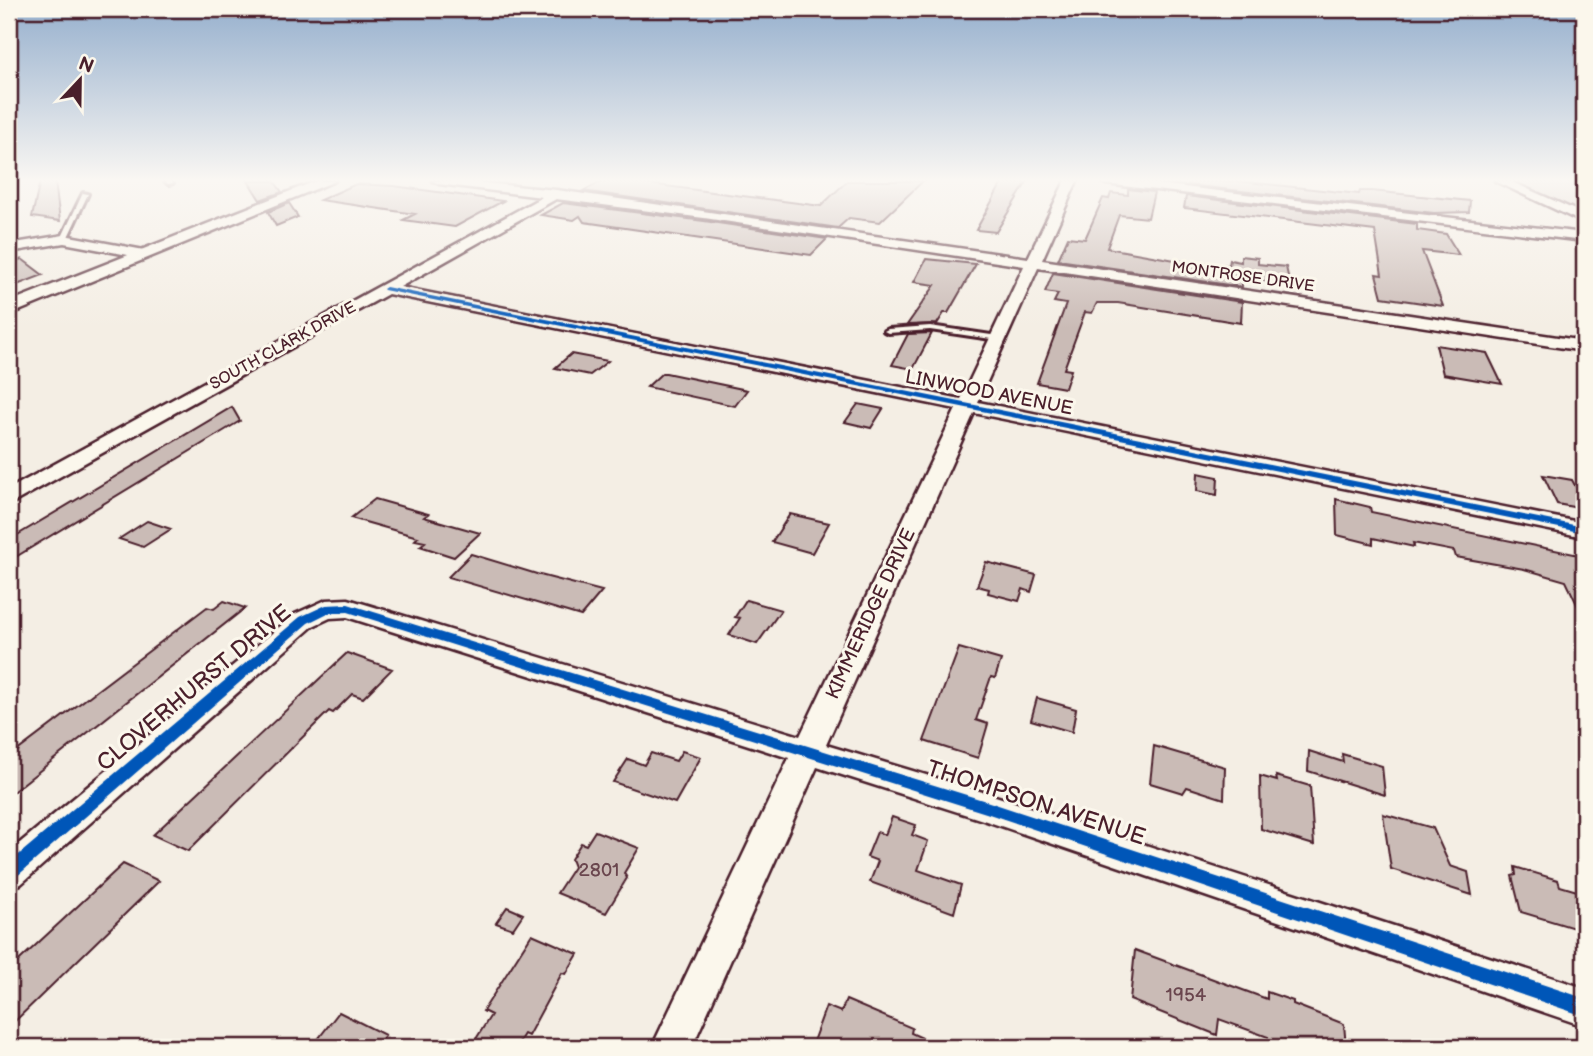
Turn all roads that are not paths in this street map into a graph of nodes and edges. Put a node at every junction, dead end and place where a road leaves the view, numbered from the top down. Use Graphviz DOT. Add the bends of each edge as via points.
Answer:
graph roads {
  1 [pos="68,230"];
  2 [pos="204,230"];
  3 [pos="492,230"];
  4 [pos="803,230"];
  5 [pos="1048,230"];
  6 [pos="1527,230"];
  7 [pos="1584,237"];
  8 [pos="64,239"];
  9 [pos="9,248"];
  10 [pos="144,254"];
  11 [pos="1032,264"];
  12 [pos="386,289"];
  13 [pos="9,309"];
  14 [pos="888,331"];
  15 [pos="998,338"];
  16 [pos="1584,346"];
  17 [pos="967,407"];
  18 [pos="9,498"];
  19 [pos="1584,530"];
  20 [pos="471,647"];
  21 [pos="808,752"];
  22 [pos="9,873"];
  23 [pos="1584,1007"];
  24 [pos="672,1047"];
  1 -- 8 [label="lane"];
  2 -- 10 [label="street"];
  3 -- 12 [label="street, SOUTH CLARK DRIVE"];
  4 -- 11 [label="street, MONTROSE DRIVE"];
  5 -- 11 [label="street, KIMMERIDGE DRIVE"];
  6 -- 7 [label="street"];
  8 -- 9 [label="street"];
  8 -- 10 [label="street"];
  10 -- 13 [label="street"];
  11 -- 15 [label="street, KIMMERIDGE DRIVE"];
  11 -- 16 [label="street, MONTROSE DRIVE"];
  12 -- 17 [label="street, LINWOOD AVENUE"];
  12 -- 18 [label="street, SOUTH CLARK DRIVE"];
  14 -- 15 [label="lane" via="930,328"];
  15 -- 17 [label="street, KIMMERIDGE DRIVE"];
  17 -- 19 [label="street, LINWOOD AVENUE"];
  17 -- 21 [label="street, KIMMERIDGE DRIVE"];
  20 -- 21 [label="street, THOMPSON AVENUE"];
  20 -- 22 [label="street, CLOVERHURST DRIVE" via="348,608 326,609 304,620"];
  21 -- 23 [label="street, THOMPSON AVENUE"];
  21 -- 24 [label="street, KIMMERIDGE DRIVE"];
}
